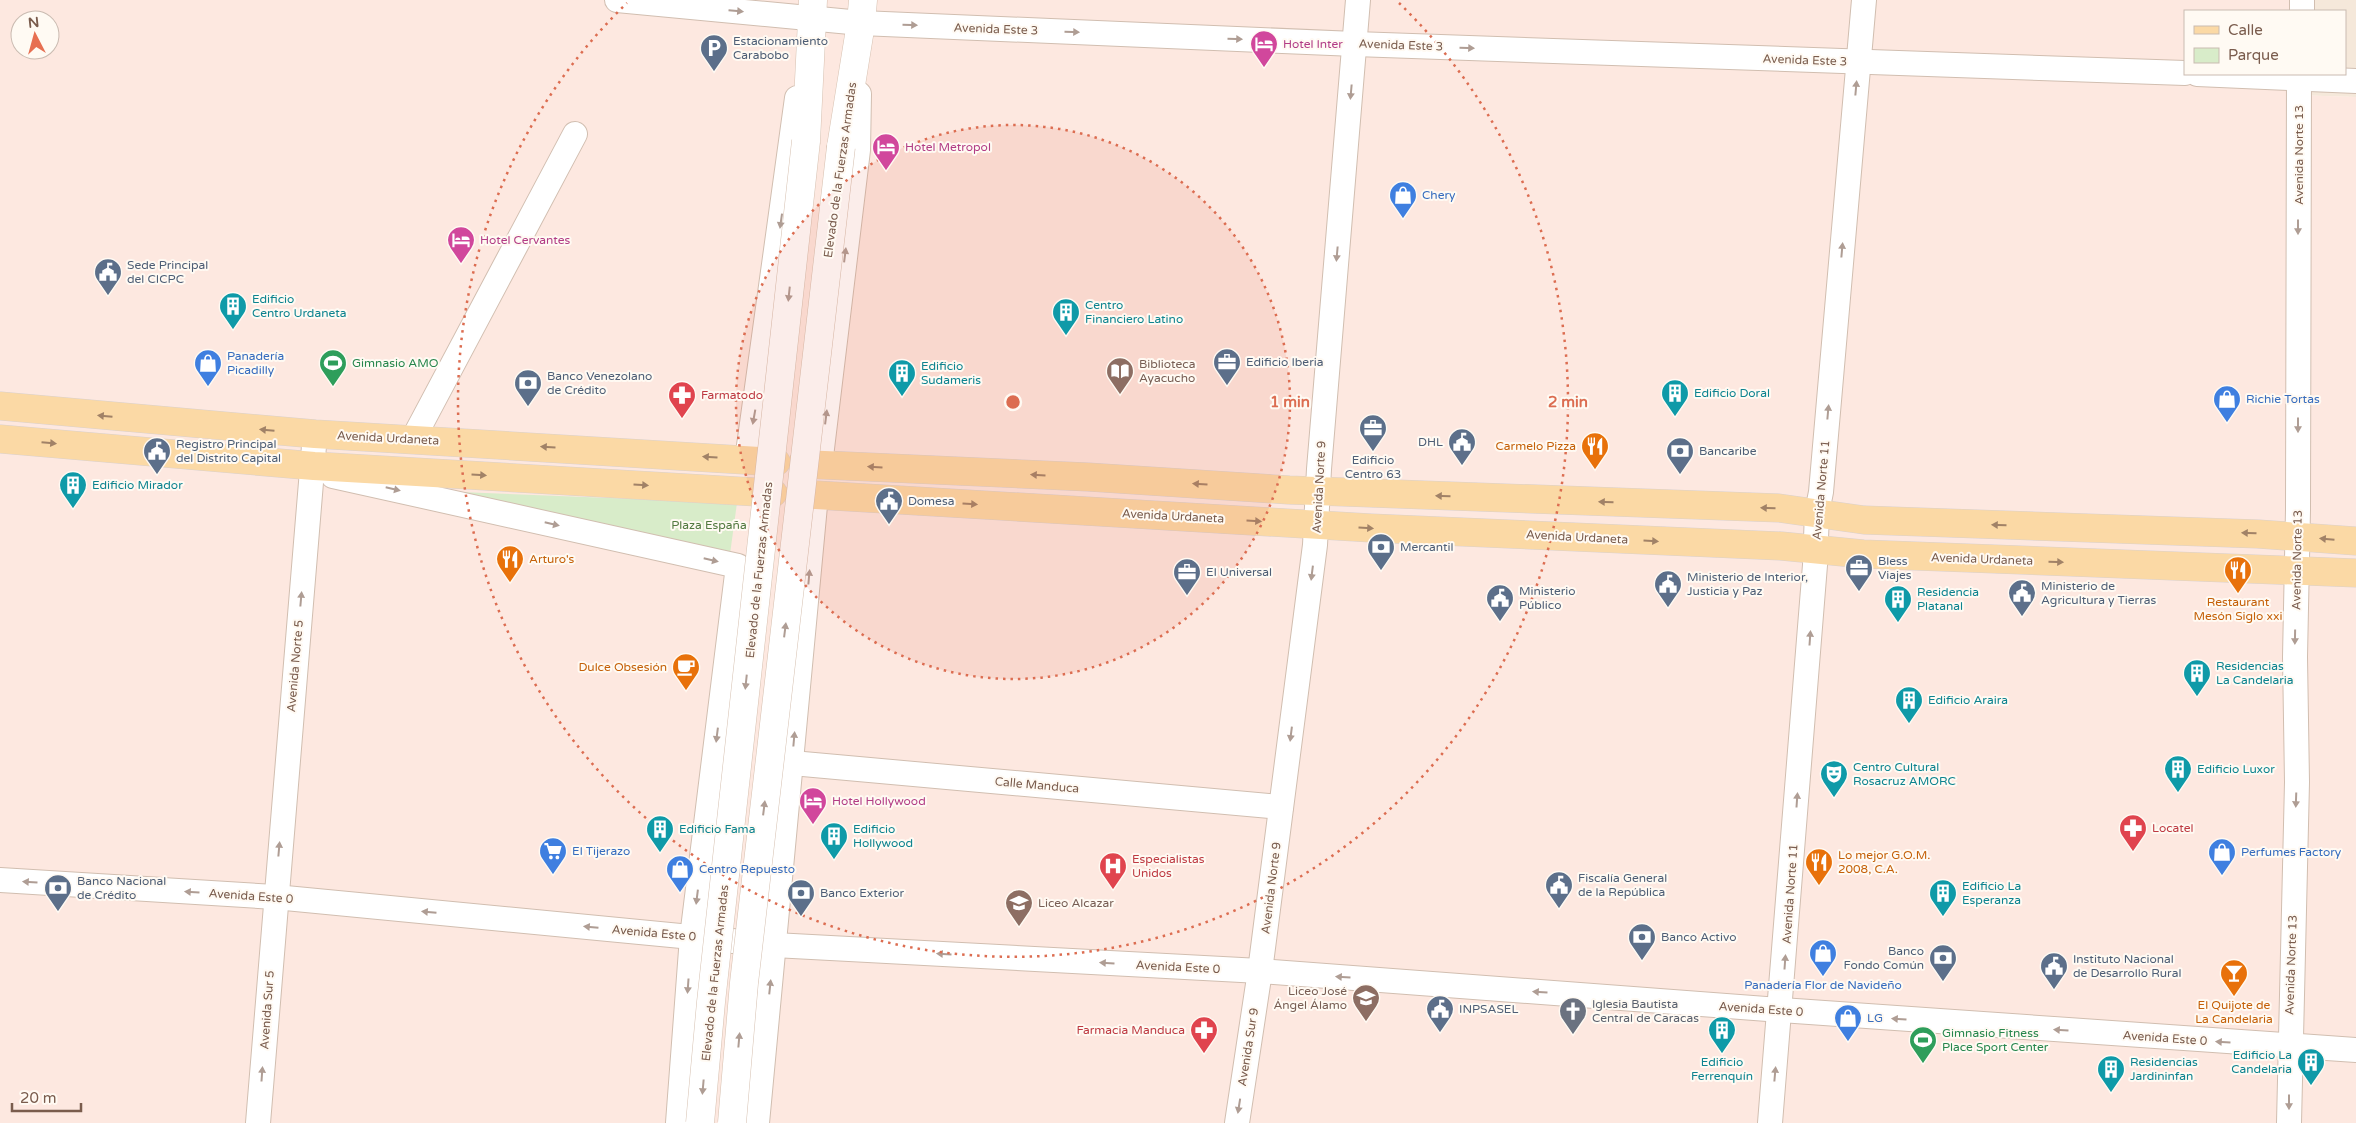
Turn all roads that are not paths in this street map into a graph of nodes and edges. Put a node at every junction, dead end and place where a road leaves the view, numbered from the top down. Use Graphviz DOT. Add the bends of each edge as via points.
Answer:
graph roads {
  1 [pos="618,0"];
  2 [pos="1358,0"];
  3 [pos="1864,0"];
  4 [pos="812,9"];
  5 [pos="862,12"];
  6 [pos="1355,44"];
  7 [pos="1858,62"];
  8 [pos="2184,73"];
  9 [pos="2248,75"];
  10 [pos="2299,76"];
  11 [pos="2356,81"];
  12 [pos="575,134"];
  13 [pos="0,406"];
  14 [pos="315,434"];
  15 [pos="0,439"];
  16 [pos="413,439"];
  17 [pos="747,460"];
  18 [pos="799,464"];
  19 [pos="314,466"];
  20 [pos="1318,491"];
  21 [pos="796,494"];
  22 [pos="1817,512"];
  23 [pos="1317,525"];
  24 [pos="2297,536"];
  25 [pos="2356,541"];
  26 [pos="1816,549"];
  27 [pos="2297,571"];
  28 [pos="2356,573"];
  29 [pos="792,763"];
  30 [pos="1281,807"];
  31 [pos="0,880"];
  32 [pos="275,897"];
  33 [pos="692,937"];
  34 [pos="774,945"];
  35 [pos="1260,971"];
  36 [pos="1781,1010"];
  37 [pos="2289,1047"];
  38 [pos="2356,1050"];
  39 [pos="258,1123"];
  40 [pos="678,1123"];
  41 [pos="700,1123"];
  42 [pos="732,1123"];
  43 [pos="757,1123"];
  44 [pos="1237,1123"];
  45 [pos="1770,1123"];
  46 [pos="2289,1123"];
  1 -- 4 [label="street, Avenida Este 3, one-way"];
  2 -- 6 [label="street, Avenida Norte 9"];
  3 -- 7 [label="street, Avenida Norte 11"];
  4 -- 5 [label="street, Avenida Este 3"];
  4 -- 17 [label="street, one-way"];
  4 -- 41 [label="main road, Elevado de la Fuerzas Armadas, one-way, bridge" via="806,141"];
  5 -- 6 [label="street, Avenida Este 3, one-way"];
  18 -- 5 [label="street, one-way" via="858,150"];
  42 -- 5 [label="main road, Elevado de la Fuerzas Armadas, one-way, bridge" via="744,983 841,147"];
  6 -- 7 [label="street, Avenida Este 3, one-way"];
  6 -- 20 [label="street, Avenida Norte 9, one-way"];
  7 -- 8 [label="street, Avenida Este 3"];
  22 -- 7 [label="street, Avenida Norte 11, one-way"];
  9 -- 10 [label="street"];
  10 -- 11 [label="street"];
  10 -- 24 [label="street, Avenida Norte 13, one-way"];
  12 -- 16 [label="street"];
  14 -- 13 [label="main road, Avenida Urdaneta, one-way"];
  14 -- 16 [label="main road, Avenida Urdaneta"];
  14 -- 19 [label="street, Avenida Norte 5"];
  15 -- 19 [label="main road, Avenida Urdaneta, one-way"];
  17 -- 16 [label="main road, Avenida Urdaneta, one-way"];
  17 -- 18 [label="main road, Avenida Urdaneta"];
  20 -- 18 [label="main road, Avenida Urdaneta, one-way"];
  19 -- 21 [label="main road, Avenida Urdaneta, one-way"];
  32 -- 19 [label="street, Avenida Norte 5, one-way"];
  19 -- 33 [label="street, one-way" via="333,476 738,566"];
  22 -- 20 [label="main road, Avenida Urdaneta, one-way"];
  20 -- 23 [label="street, Avenida Norte 9"];
  21 -- 23 [label="main road, Avenida Urdaneta, one-way"];
  29 -- 21 [label="street, one-way"];
  24 -- 22 [label="main road, Avenida Urdaneta, one-way" via="1864,520"];
  22 -- 26 [label="street, Avenida Norte 11"];
  23 -- 26 [label="main road, Avenida Urdaneta, one-way"];
  23 -- 30 [label="street, Avenida Norte 9, one-way"];
  25 -- 24 [label="main road, Avenida Urdaneta, one-way"];
  24 -- 27 [label="street, Avenida Norte 13"];
  26 -- 27 [label="main road, Avenida Urdaneta, one-way" via="1863,554"];
  36 -- 26 [label="street, Avenida Norte 11, one-way"];
  27 -- 28 [label="main road, Avenida Urdaneta"];
  27 -- 37 [label="street, Avenida Norte 13, one-way" via="2297,782"];
  29 -- 30 [label="street, Calle Manduca"];
  29 -- 34 [label="street"];
  30 -- 35 [label="street, Avenida Norte 9"];
  32 -- 31 [label="street, Avenida Este 0, one-way"];
  33 -- 32 [label="street, Avenida Este 0, one-way"];
  39 -- 32 [label="street, Avenida Sur 5, one-way"];
  33 -- 34 [label="street, Avenida Este 0"];
  33 -- 40 [label="street, one-way"];
  35 -- 34 [label="street, Avenida Este 0, one-way"];
  43 -- 34 [label="street, one-way"];
  36 -- 35 [label="street, Avenida Este 0, one-way"];
  35 -- 44 [label="street, Avenida Sur 9, one-way"];
  37 -- 36 [label="street, Avenida Este 0, one-way"];
  45 -- 36 [label="street, Avenida Norte 11, one-way"];
  37 -- 38 [label="street, Avenida Este 0"];
  37 -- 46 [label="street, Avenida Norte 13, one-way"];
}
